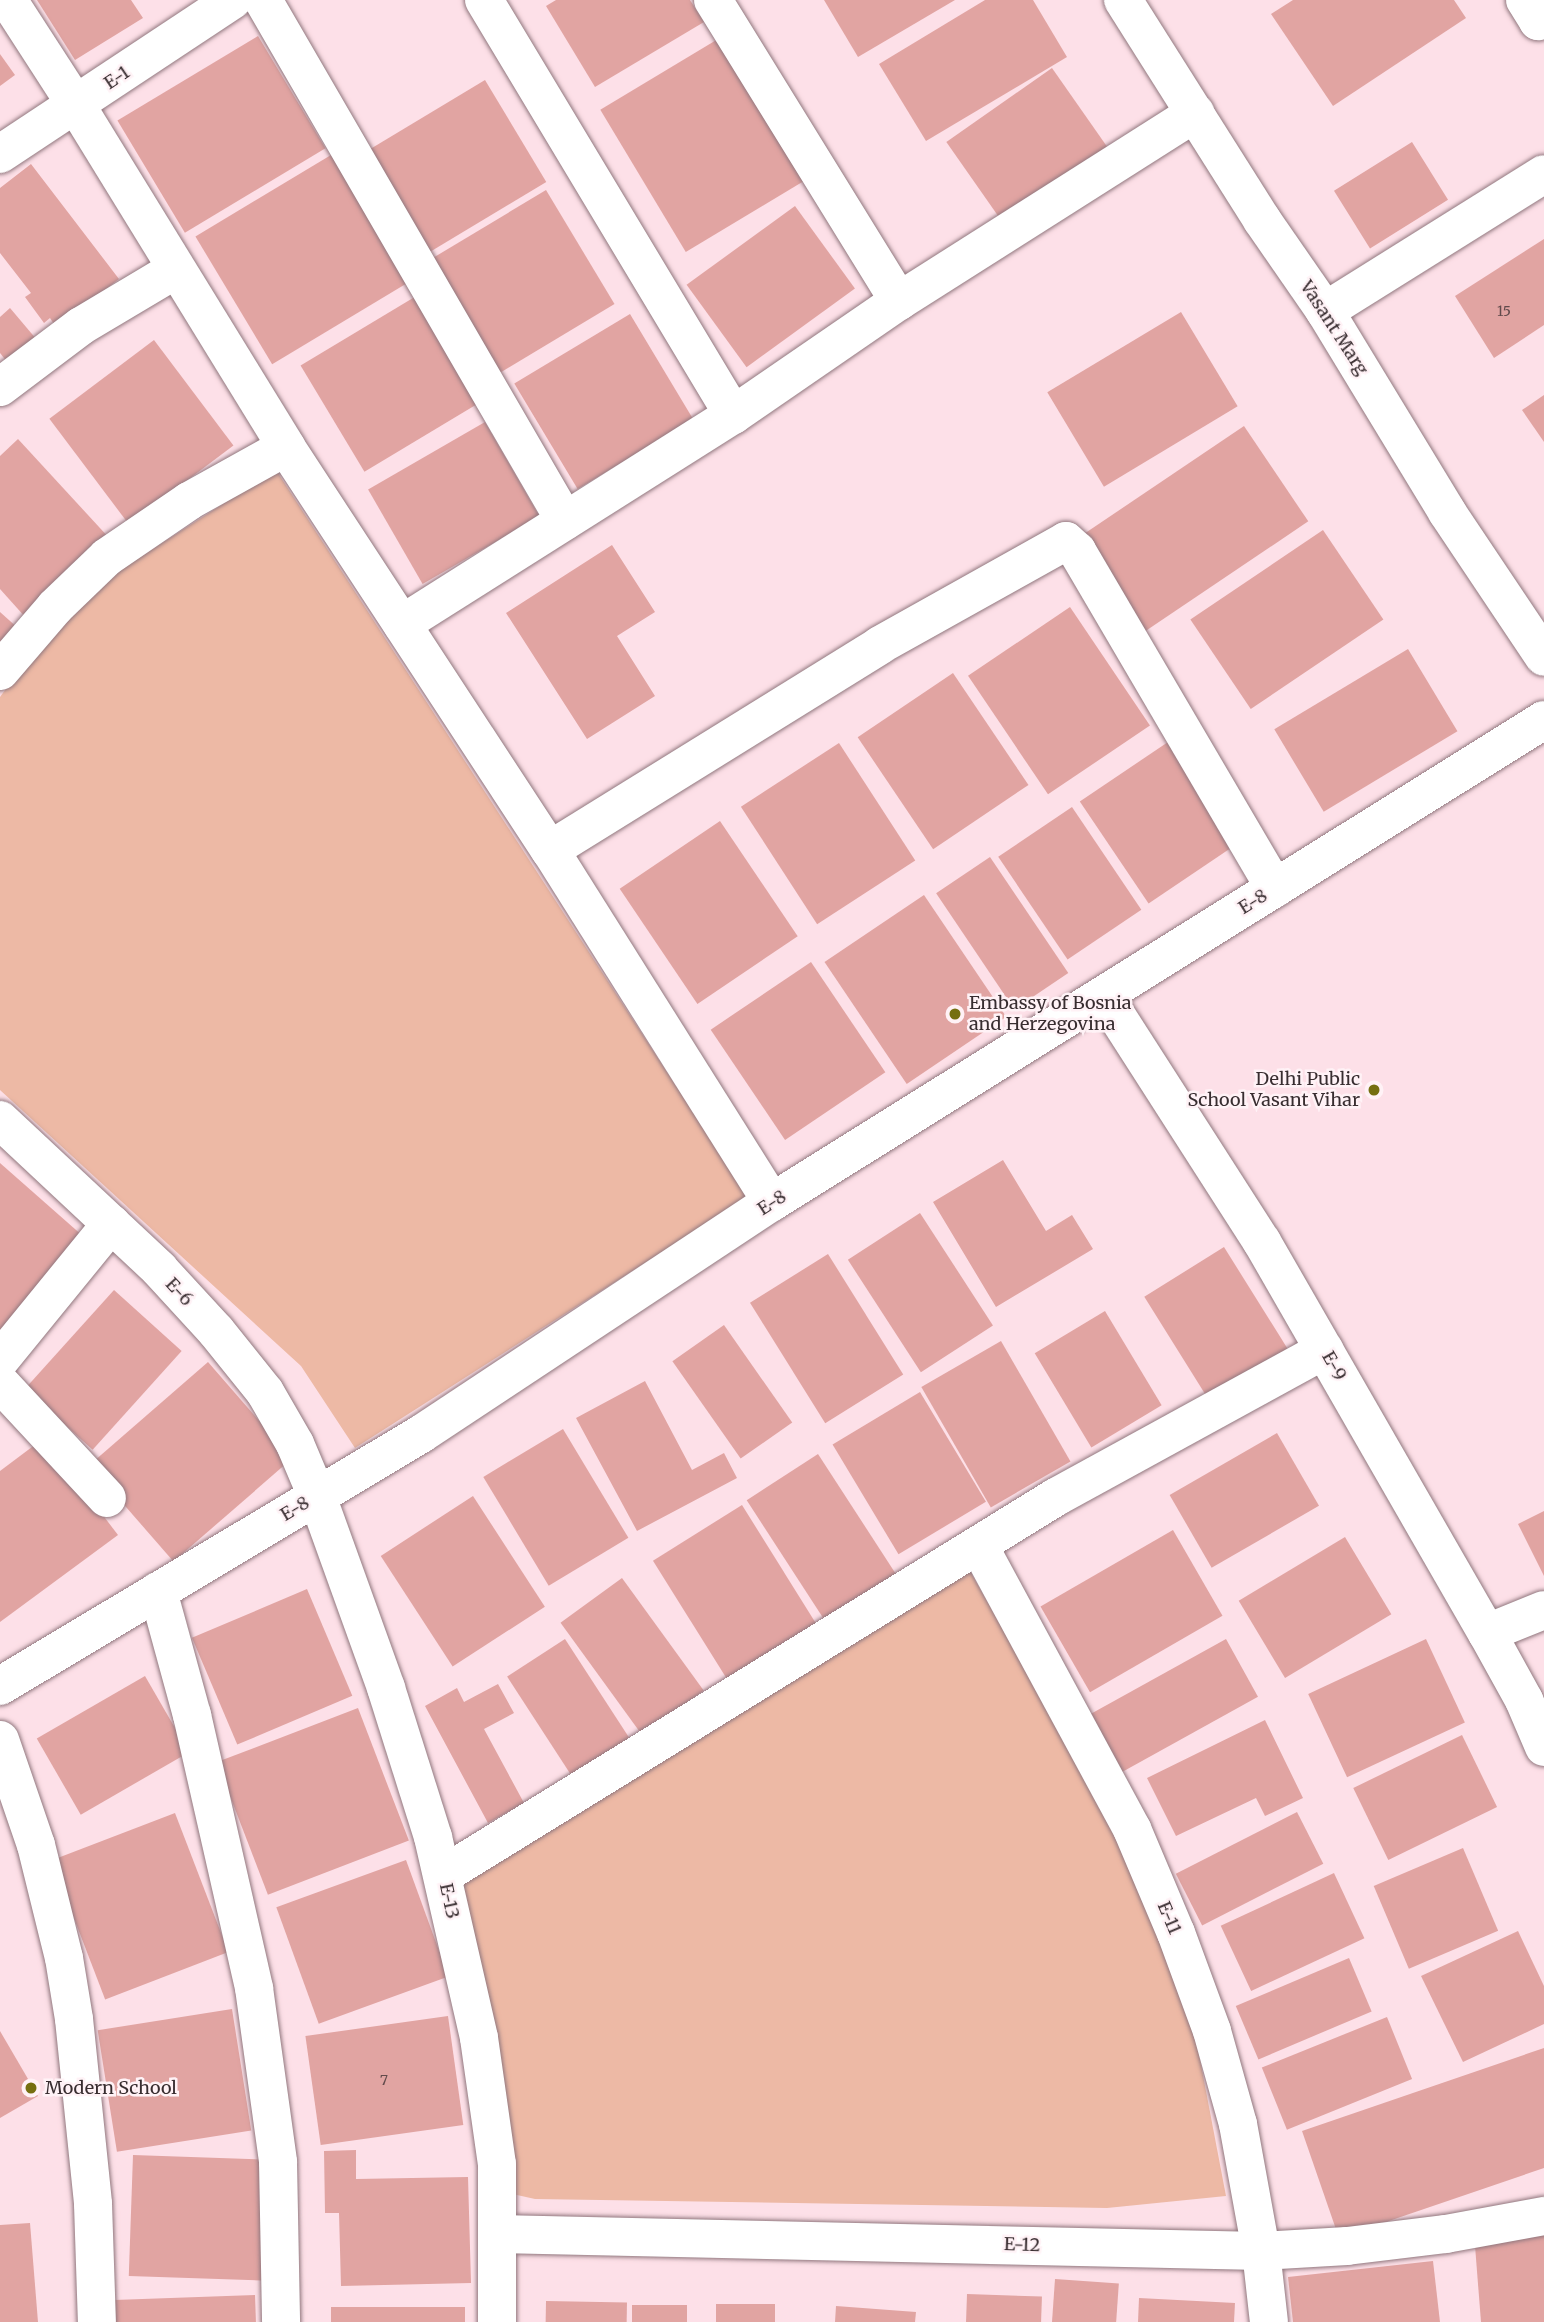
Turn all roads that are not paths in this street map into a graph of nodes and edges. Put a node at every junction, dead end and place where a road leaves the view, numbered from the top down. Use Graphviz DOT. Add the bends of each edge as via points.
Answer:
graph roads {
  1 [pos="8,0"];
  2 [pos="233,0"];
  3 [pos="263,0"];
  4 [pos="484,0"];
  5 [pos="713,0"];
  6 [pos="1123,0"];
  7 [pos="1525,0"];
  8 [pos="1544,18"];
  9 [pos="76,105"];
  10 [pos="1195,113"];
  11 [pos="0,154"];
  12 [pos="1544,174"];
  13 [pos="176,270"];
  14 [pos="899,301"];
  15 [pos="1325,311"];
  16 [pos="0,387"];
  17 [pos="733,415"];
  18 [pos="286,447"];
  19 [pos="565,521"];
  20 [pos="402,624"];
  21 [pos="1544,657"];
  22 [pos="0,671"];
  23 [pos="1544,720"];
  24 [pos="550,850"];
  25 [pos="1275,888"];
  26 [pos="1104,996"];
  27 [pos="0,1120"];
  28 [pos="772,1202"];
  29 [pos="111,1224"];
  30 [pos="1324,1350"];
  31 [pos="0,1360"];
  32 [pos="0,1382"];
  33 [pos="317,1496"];
  34 [pos="107,1498"];
  35 [pos="979,1546"];
  36 [pos="158,1591"];
  37 [pos="1544,1610"];
  38 [pos="1487,1633"];
  39 [pos="0,1686"];
  40 [pos="0,1740"];
  41 [pos="1544,1747"];
  42 [pos="443,1875"];
  43 [pos="1544,2216"];
  44 [pos="498,2234"];
  45 [pos="1261,2250"];
  46 [pos="97,2322"];
  47 [pos="281,2322"];
  48 [pos="497,2322"];
  49 [pos="1269,2322"];
  1 -- 9 [label="street"];
  2 -- 9 [label="street, E-1"];
  3 -- 19 [label="street"];
  4 -- 17 [label="street"];
  5 -- 14 [label="street"];
  6 -- 10 [label="street, Vasant Marg"];
  7 -- 8 [label="street" via="1538,22"];
  9 -- 11 [label="street, E-1"];
  9 -- 13 [label="street"];
  10 -- 14 [label="street"];
  10 -- 15 [label="street, Vasant Marg"];
  12 -- 15 [label="street"];
  13 -- 16 [label="street" via="81,326"];
  13 -- 18 [label="street"];
  14 -- 17 [label="street"];
  15 -- 21 [label="street, Vasant Marg" via="1447,512"];
  17 -- 19 [label="street"];
  18 -- 20 [label="street"];
  18 -- 22 [label="street" via="189,501 107,557 55,607"];
  19 -- 20 [label="street"];
  20 -- 24 [label="street"];
  23 -- 25 [label="street, E-8"];
  24 -- 25 [label="street" via="880,645 1066,541 1077,551"];
  24 -- 28 [label="street"];
  25 -- 26 [label="street, E-8"];
  26 -- 28 [label="street, E-8"];
  26 -- 30 [label="street, E-9" via="1262,1242"];
  27 -- 29 [label="street, E-6"];
  28 -- 33 [label="street, E-8" via="421,1434"];
  29 -- 31 [label="street"];
  29 -- 33 [label="street, E-6" via="197,1310 265,1392 295,1444"];
  30 -- 35 [label="street" via="1056,1497"];
  30 -- 38 [label="street, E-9"];
  32 -- 34 [label="street"];
  33 -- 36 [label="street, E-8"];
  33 -- 42 [label="street, E-13" via="386,1688"];
  35 -- 42 [label="street"];
  35 -- 45 [label="street, E-11" via="1132,1829 1176,1933 1212,2031 1238,2124"];
  36 -- 39 [label="street, E-8"];
  36 -- 47 [label="street" via="192,1715 254,1988 278,2162"];
  37 -- 38 [label="street"];
  38 -- 41 [label="street, E-9"];
  40 -- 46 [label="street" via="40,1857 64,1958 93,2204"];
  42 -- 44 [label="street, E-13" via="489,2099 497,2164"];
  43 -- 45 [label="street, E-12" via="1348,2246"];
  44 -- 45 [label="street, E-12"];
  44 -- 48 [label="street, E-13"];
  45 -- 49 [label="street, E-11"];
}
